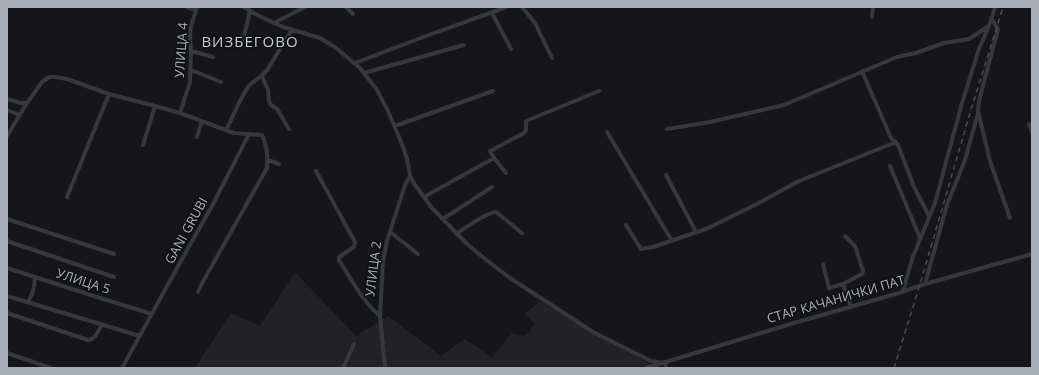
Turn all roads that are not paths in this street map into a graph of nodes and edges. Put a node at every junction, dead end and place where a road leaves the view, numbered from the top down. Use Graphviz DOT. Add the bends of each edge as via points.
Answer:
graph roads {
  1 [pos="187,7"];
  2 [pos="244,7"];
  3 [pos="305,7"];
  4 [pos="346,7"];
  5 [pos="507,7"];
  6 [pos="522,7"];
  7 [pos="873,7"];
  8 [pos="995,7"];
  9 [pos="196,8"];
  10 [pos="250,11"];
  11 [pos="492,13"];
  12 [pos="353,14"];
  13 [pos="872,17"];
  14 [pos="991,18"];
  15 [pos="274,23"];
  16 [pos="989,26"];
  17 [pos="292,30"];
  18 [pos="243,40"];
  19 [pos="464,45"];
  20 [pos="511,49"];
  21 [pos="191,51"];
  22 [pos="213,57"];
  23 [pos="552,58"];
  24 [pos="355,63"];
  25 [pos="191,70"];
  26 [pos="862,71"];
  27 [pos="364,73"];
  28 [pos="262,76"];
  29 [pos="221,82"];
  30 [pos="493,91"];
  31 [pos="599,91"];
  32 [pos="109,94"];
  33 [pos="7,99"];
  34 [pos="27,103"];
  35 [pos="155,106"];
  36 [pos="7,110"];
  37 [pos="978,111"];
  38 [pos="180,113"];
  39 [pos="19,115"];
  40 [pos="202,121"];
  41 [pos="1029,124"];
  42 [pos="395,126"];
  43 [pos="289,129"];
  44 [pos="667,129"];
  45 [pos="226,130"];
  46 [pos="607,132"];
  47 [pos="1032,132"];
  48 [pos="249,134"];
  49 [pos="7,136"];
  50 [pos="197,137"];
  51 [pos="896,142"];
  52 [pos="143,145"];
  53 [pos="494,158"];
  54 [pos="268,160"];
  55 [pos="279,164"];
  56 [pos="890,166"];
  57 [pos="316,171"];
  58 [pos="506,173"];
  59 [pos="666,175"];
  60 [pos="410,176"];
  61 [pos="492,187"];
  62 [pos="67,197"];
  63 [pos="424,197"];
  64 [pos="929,216"];
  65 [pos="1010,218"];
  66 [pos="7,219"];
  67 [pos="443,219"];
  68 [pos="626,224"];
  69 [pos="390,232"];
  70 [pos="696,232"];
  71 [pos="522,233"];
  72 [pos="456,234"];
  73 [pos="845,236"];
  74 [pos="920,238"];
  75 [pos="672,240"];
  76 [pos="7,241"];
  77 [pos="114,254"];
  78 [pos="418,254"];
  79 [pos="1032,254"];
  80 [pos="823,264"];
  81 [pos="7,268"];
  82 [pos="35,277"];
  83 [pos="114,277"];
  84 [pos="842,284"];
  85 [pos="925,284"];
  86 [pos="903,291"];
  87 [pos="198,292"];
  88 [pos="7,296"];
  89 [pos="28,302"];
  90 [pos="851,307"];
  91 [pos="7,313"];
  92 [pos="152,314"];
  93 [pos="380,316"];
  94 [pos="102,325"];
  95 [pos="140,336"];
  96 [pos="354,344"];
  97 [pos="7,353"];
  98 [pos="665,363"];
  99 [pos="51,368"];
  100 [pos="122,368"];
  101 [pos="343,368"];
  102 [pos="385,368"];
  103 [pos="646,368"];
  104 [pos="666,368"];
  1 -- 9 [label="street, УЛИЦА 4"];
  2 -- 10 [label="street"];
  3 -- 15 [label="street"];
  4 -- 12 [label="street"];
  5 -- 11 [label="street"];
  6 -- 23 [label="street" via="535,23"];
  7 -- 13 [label="street"];
  8 -- 14 [label="street"];
  9 -- 21 [label="street, УЛИЦА 4" via="191,26"];
  10 -- 15 [label="street"];
  10 -- 18 [label="street"];
  11 -- 20 [label="street"];
  11 -- 24 [label="street"];
  14 -- 16 [label="street"];
  14 -- 37 [label="street" via="998,29"];
  15 -- 17 [label="street"];
  16 -- 26 [label="street" via="969,40 944,43"];
  16 -- 64 [label="street" via="979,49 935,203"];
  17 -- 24 [label="street" via="320,38"];
  17 -- 28 [label="street"];
  19 -- 27 [label="street"];
  21 -- 22 [label="street"];
  21 -- 25 [label="street, УЛИЦА 4"];
  24 -- 27 [label="street"];
  25 -- 29 [label="street"];
  25 -- 38 [label="street, УЛИЦА 4" via="190,82"];
  26 -- 44 [label="street" via="784,105"];
  26 -- 51 [label="street" via="891,138"];
  27 -- 42 [label="street"];
  28 -- 43 [label="street" via="271,105"];
  28 -- 45 [label="street" via="253,82 245,93"];
  30 -- 42 [label="street"];
  31 -- 53 [label="street" via="526,121 524,133 490,151"];
  32 -- 34 [label="street" via="56,77 42,82"];
  32 -- 35 [label="street"];
  32 -- 62 [label="street"];
  33 -- 34 [label="street"];
  34 -- 39 [label="street"];
  35 -- 38 [label="street"];
  35 -- 52 [label="street"];
  36 -- 39 [label="street"];
  37 -- 65 [label="street" via="990,161"];
  37 -- 85 [label="street" via="965,160 947,205"];
  38 -- 40 [label="street"];
  39 -- 49 [label="street"];
  40 -- 45 [label="street"];
  40 -- 50 [label="street"];
  41 -- 47 [label="street"];
  42 -- 60 [label="street"];
  45 -- 48 [label="street"];
  46 -- 75 [label="street"];
  48 -- 54 [label="street" via="262,135"];
  48 -- 92 [label="street, GANI GRUBI"];
  51 -- 64 [label="street"];
  51 -- 70 [label="street" via="799,182"];
  53 -- 58 [label="street"];
  53 -- 63 [label="street"];
  54 -- 55 [label="street"];
  54 -- 87 [label="street" via="267,168"];
  56 -- 74 [label="street"];
  57 -- 93 [label="street" via="355,242 354,247 339,257 339,260 363,297"];
  59 -- 70 [label="street"];
  60 -- 63 [label="street"];
  60 -- 69 [label="street, УЛИЦА 2"];
  61 -- 67 [label="street"];
  63 -- 67 [label="street"];
  64 -- 74 [label="street"];
  66 -- 77 [label="street"];
  67 -- 72 [label="street"];
  68 -- 75 [label="street" via="641,249"];
  69 -- 78 [label="street"];
  69 -- 93 [label="street, УЛИЦА 2" via="383,262"];
  70 -- 75 [label="street"];
  71 -- 72 [label="street" via="496,212 492,212"];
  72 -- 98 [label="street" via="510,278 593,332 652,360"];
  73 -- 84 [label="street" via="855,246 863,271 862,274"];
  74 -- 86 [label="street"];
  76 -- 83 [label="street"];
  79 -- 85 [label="street, СТАР КАЧАНИЧКИ ПАТ"];
  80 -- 84 [label="street" via="828,288"];
  81 -- 82 [label="street, УЛИЦА 5"];
  82 -- 89 [label="street"];
  82 -- 92 [label="street, УЛИЦА 5"];
  84 -- 90 [label="street"];
  85 -- 86 [label="street, СТАР КАЧАНИЧКИ ПАТ"];
  86 -- 90 [label="street, СТАР КАЧАНИЧКИ ПАТ"];
  88 -- 89 [label="street"];
  89 -- 94 [label="street"];
  90 -- 98 [label="street, СТАР КАЧАНИЧКИ ПАТ"];
  91 -- 94 [label="street" via="88,340 93,339"];
  92 -- 95 [label="street, GANI GRUBI"];
  93 -- 102 [label="street, УЛИЦА 2"];
  94 -- 95 [label="street"];
  95 -- 100 [label="street, GANI GRUBI"];
  96 -- 101 [label="street"];
  97 -- 99 [label="street"];
  98 -- 103 [label="street, СТАР КАЧАНИЧКИ ПАТ"];
  98 -- 104 [label="street"];
}
